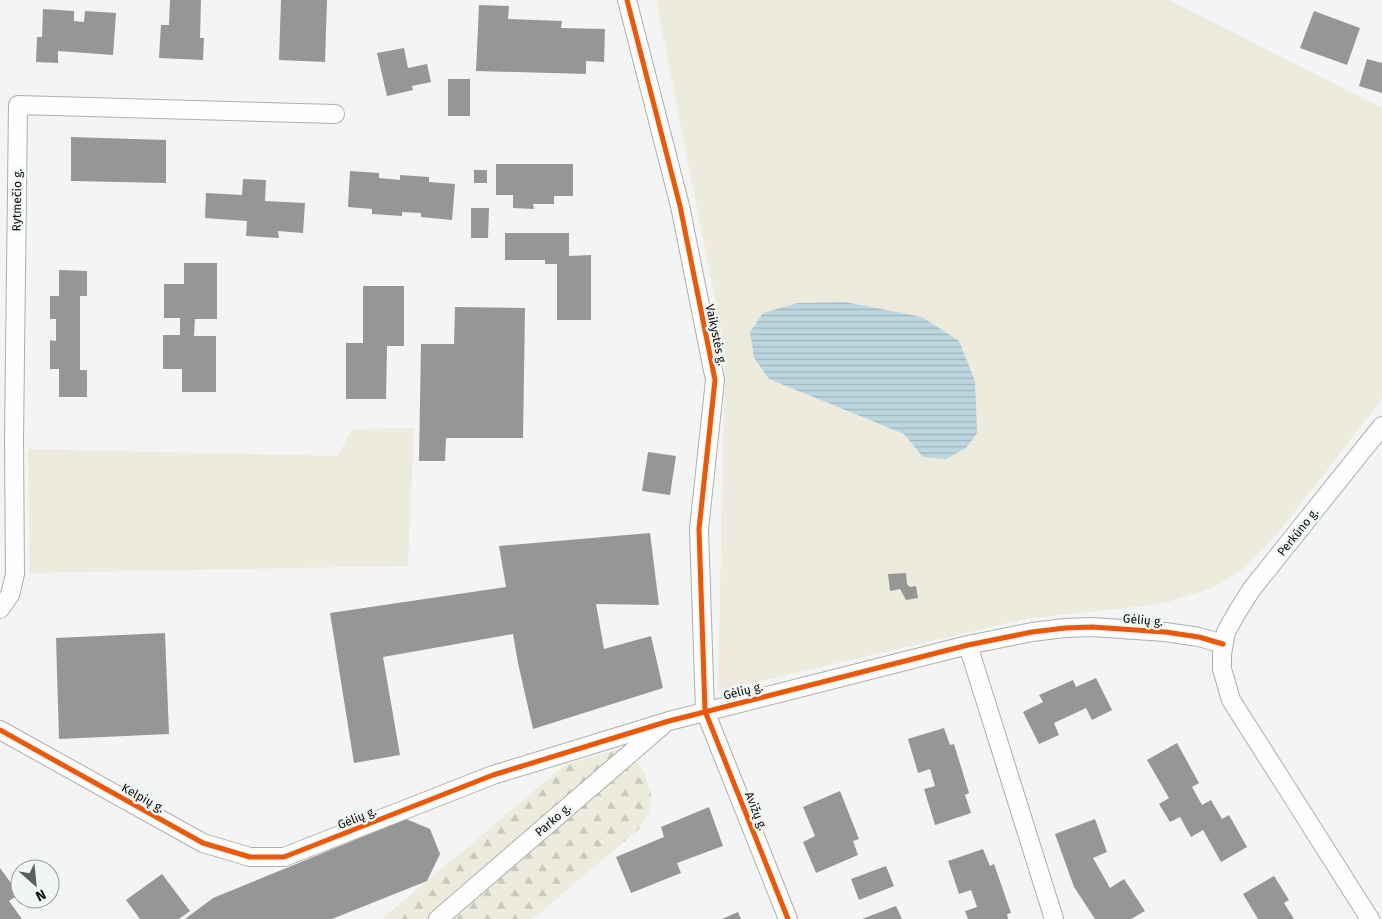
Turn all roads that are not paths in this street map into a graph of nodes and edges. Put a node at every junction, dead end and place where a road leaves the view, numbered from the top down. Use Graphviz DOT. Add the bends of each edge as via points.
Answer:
graph roads {
  1 [pos="627,0"];
  2 [pos="335,114"];
  3 [pos="1382,426"];
  4 [pos="0,608"];
  5 [pos="968,644"];
  6 [pos="1223,644"];
  7 [pos="705,711"];
  8 [pos="669,721"];
  9 [pos="0,730"];
  10 [pos="284,858"];
  11 [pos="438,919"];
  12 [pos="788,919"];
  13 [pos="1054,919"];
  14 [pos="1370,919"];
  1 -- 7 [label="street, Vaikystės g." via="680,206 715,380 699,529"];
  2 -- 4 [label="street, Rytmečio g." via="18,105 15,574 10,595"];
  3 -- 6 [label="street, Perkūno g." via="1251,590 1229,626"];
  5 -- 6 [label="street, Gėlių g." via="1032,632 1092,627 1173,633"];
  5 -- 7 [label="street, Gėlių g."];
  5 -- 13 [label="street"];
  6 -- 14 [label="street" via="1222,669 1231,700"];
  7 -- 8 [label="street, Gėlių g."];
  7 -- 12 [label="street, Avižų g."];
  8 -- 10 [label="street, Gėlių g." via="493,775"];
  8 -- 11 [label="street, Parko g."];
  9 -- 10 [label="street, Kelpių g." via="203,844 250,857"];
}
